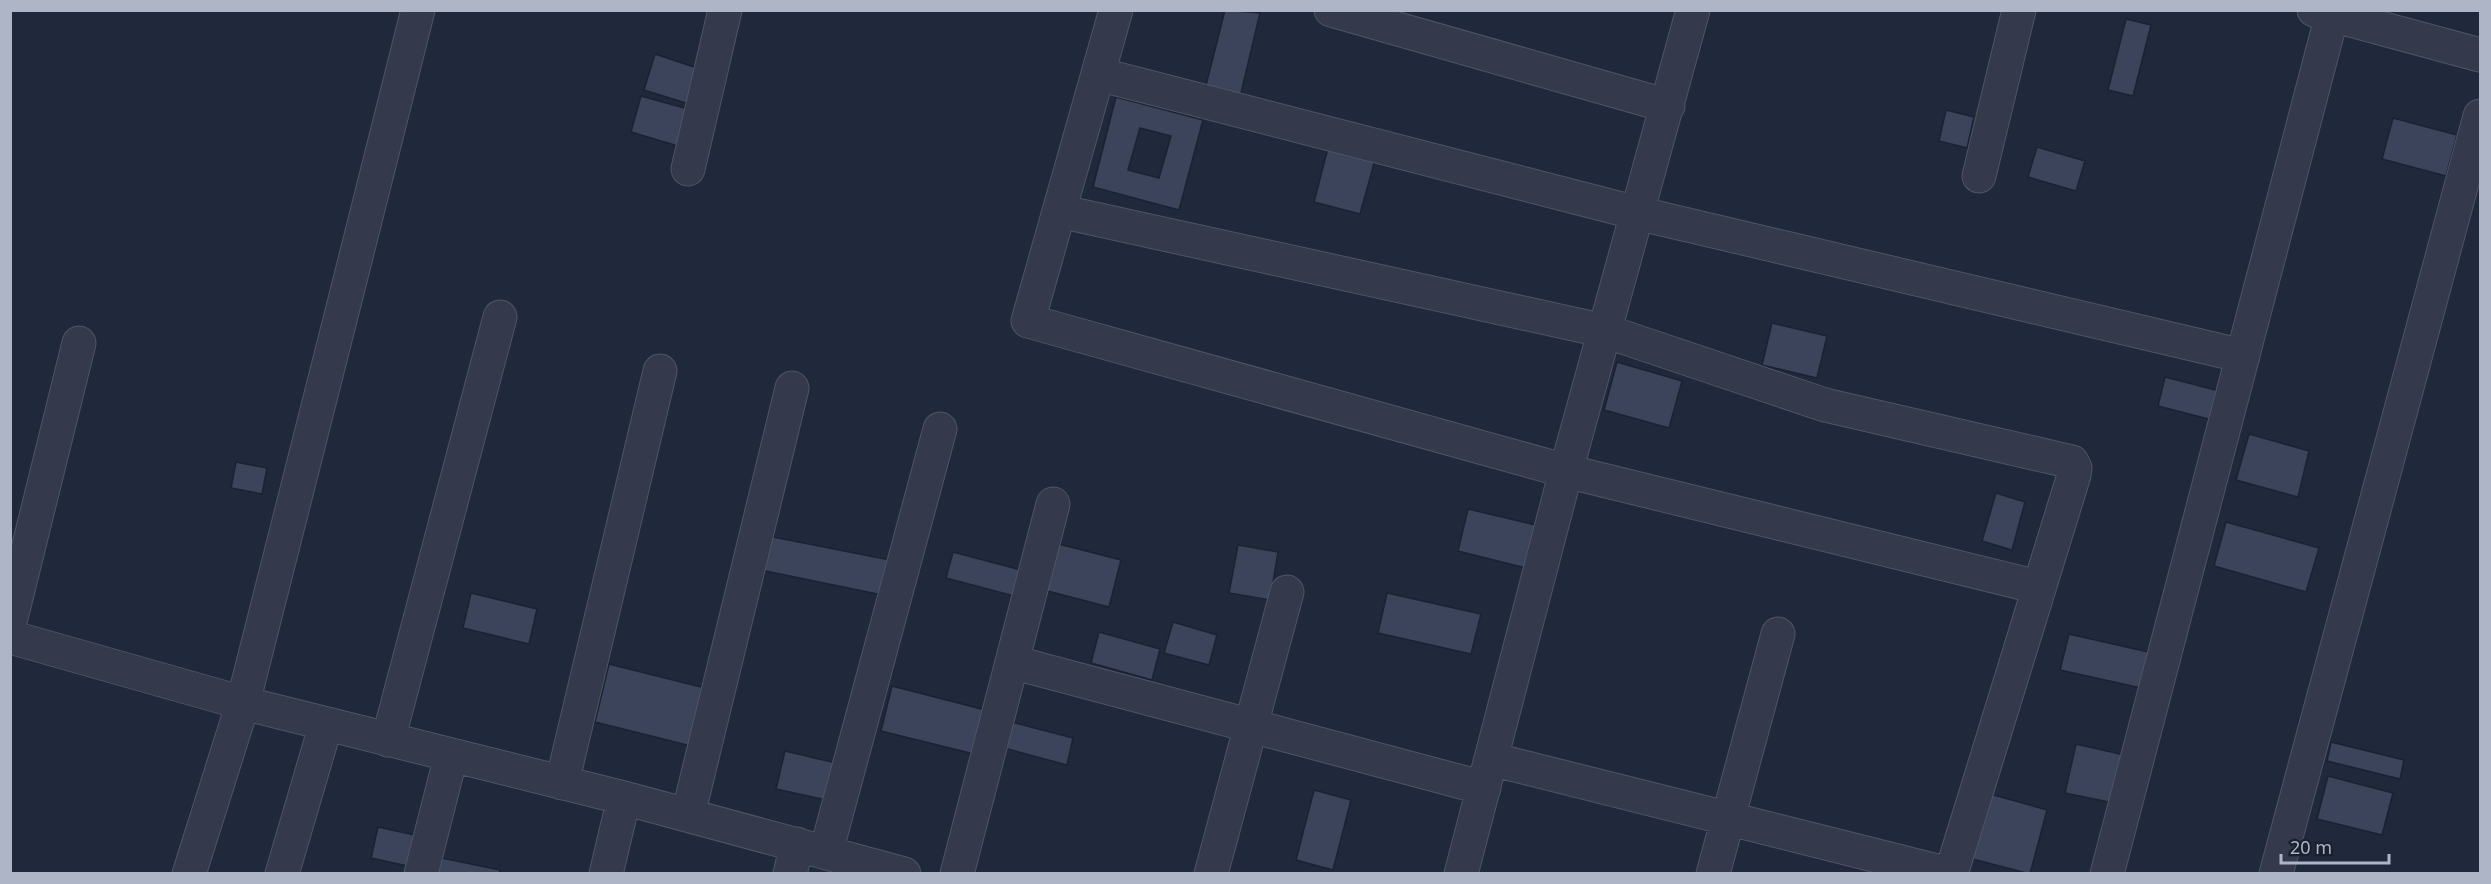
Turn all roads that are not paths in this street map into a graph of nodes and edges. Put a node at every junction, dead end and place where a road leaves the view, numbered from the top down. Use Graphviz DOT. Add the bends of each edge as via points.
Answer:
graph roads {
  1 [pos="418,10"];
  2 [pos="725,10"];
  3 [pos="1116,10"];
  4 [pos="1331,10"];
  5 [pos="1693,10"];
  6 [pos="2019,10"];
  7 [pos="2323,13"];
  8 [pos="2481,55"];
  9 [pos="1098,74"];
  10 [pos="1668,106"];
  11 [pos="2481,116"];
  12 [pos="688,169"];
  13 [pos="1979,176"];
  14 [pos="1059,211"];
  15 [pos="1637,213"];
  16 [pos="500,317"];
  17 [pos="1605,331"];
  18 [pos="79,343"];
  19 [pos="2242,356"];
  20 [pos="660,371"];
  21 [pos="792,388"];
  22 [pos="940,429"];
  23 [pos="1566,471"];
  24 [pos="1053,504"];
  25 [pos="2038,587"];
  26 [pos="1287,592"];
  27 [pos="10,622"];
  28 [pos="1778,634"];
  29 [pos="10,637"];
  30 [pos="1012,662"];
  31 [pos="243,703"];
  32 [pos="326,724"];
  33 [pos="1251,725"];
  34 [pos="388,740"];
  35 [pos="452,756"];
  36 [pos="1488,774"];
  37 [pos="562,783"];
  38 [pos="624,798"];
  39 [pos="688,815"];
  40 [pos="1729,818"];
  41 [pos="804,857"];
  42 [pos="189,873"];
  43 [pos="282,873"];
  44 [pos="421,873"];
  45 [pos="606,873"];
  46 [pos="904,873"];
  47 [pos="957,873"];
  48 [pos="1211,873"];
  49 [pos="1461,873"];
  50 [pos="1713,873"];
  51 [pos="1950,873"];
  52 [pos="2107,873"];
  53 [pos="2276,873"];
  1 -- 31 [label="street"];
  2 -- 12 [label="street"];
  3 -- 9 [label="street"];
  4 -- 10 [label="street"];
  5 -- 10 [label="street"];
  6 -- 13 [label="street"];
  7 -- 8 [label="street"];
  7 -- 19 [label="street"];
  9 -- 14 [label="street"];
  9 -- 15 [label="street"];
  10 -- 15 [label="street"];
  11 -- 53 [label="street"];
  14 -- 17 [label="street"];
  14 -- 23 [label="street" via="1028,321"];
  15 -- 17 [label="street"];
  15 -- 19 [label="street"];
  16 -- 34 [label="street"];
  17 -- 23 [label="street"];
  17 -- 25 [label="street" via="1825,405 2072,462 2074,475"];
  18 -- 27 [label="street"];
  19 -- 52 [label="street"];
  20 -- 37 [label="street"];
  21 -- 39 [label="street"];
  22 -- 41 [label="street"];
  23 -- 25 [label="street"];
  23 -- 36 [label="street"];
  24 -- 30 [label="street"];
  25 -- 51 [label="street"];
  26 -- 33 [label="street"];
  28 -- 40 [label="street"];
  29 -- 31 [label="street"];
  30 -- 33 [label="street"];
  30 -- 47 [label="street"];
  31 -- 32 [label="street"];
  31 -- 42 [label="street"];
  32 -- 34 [label="street"];
  32 -- 43 [label="street"];
  33 -- 36 [label="street"];
  33 -- 48 [label="street"];
  34 -- 35 [label="street"];
  35 -- 37 [label="street"];
  35 -- 44 [label="street"];
  36 -- 40 [label="street"];
  36 -- 49 [label="street"];
  37 -- 38 [label="street"];
  38 -- 39 [label="street"];
  38 -- 45 [label="street"];
  39 -- 41 [label="street"];
  40 -- 50 [label="street"];
  40 -- 51 [label="street"];
  41 -- 46 [label="street"];
}
